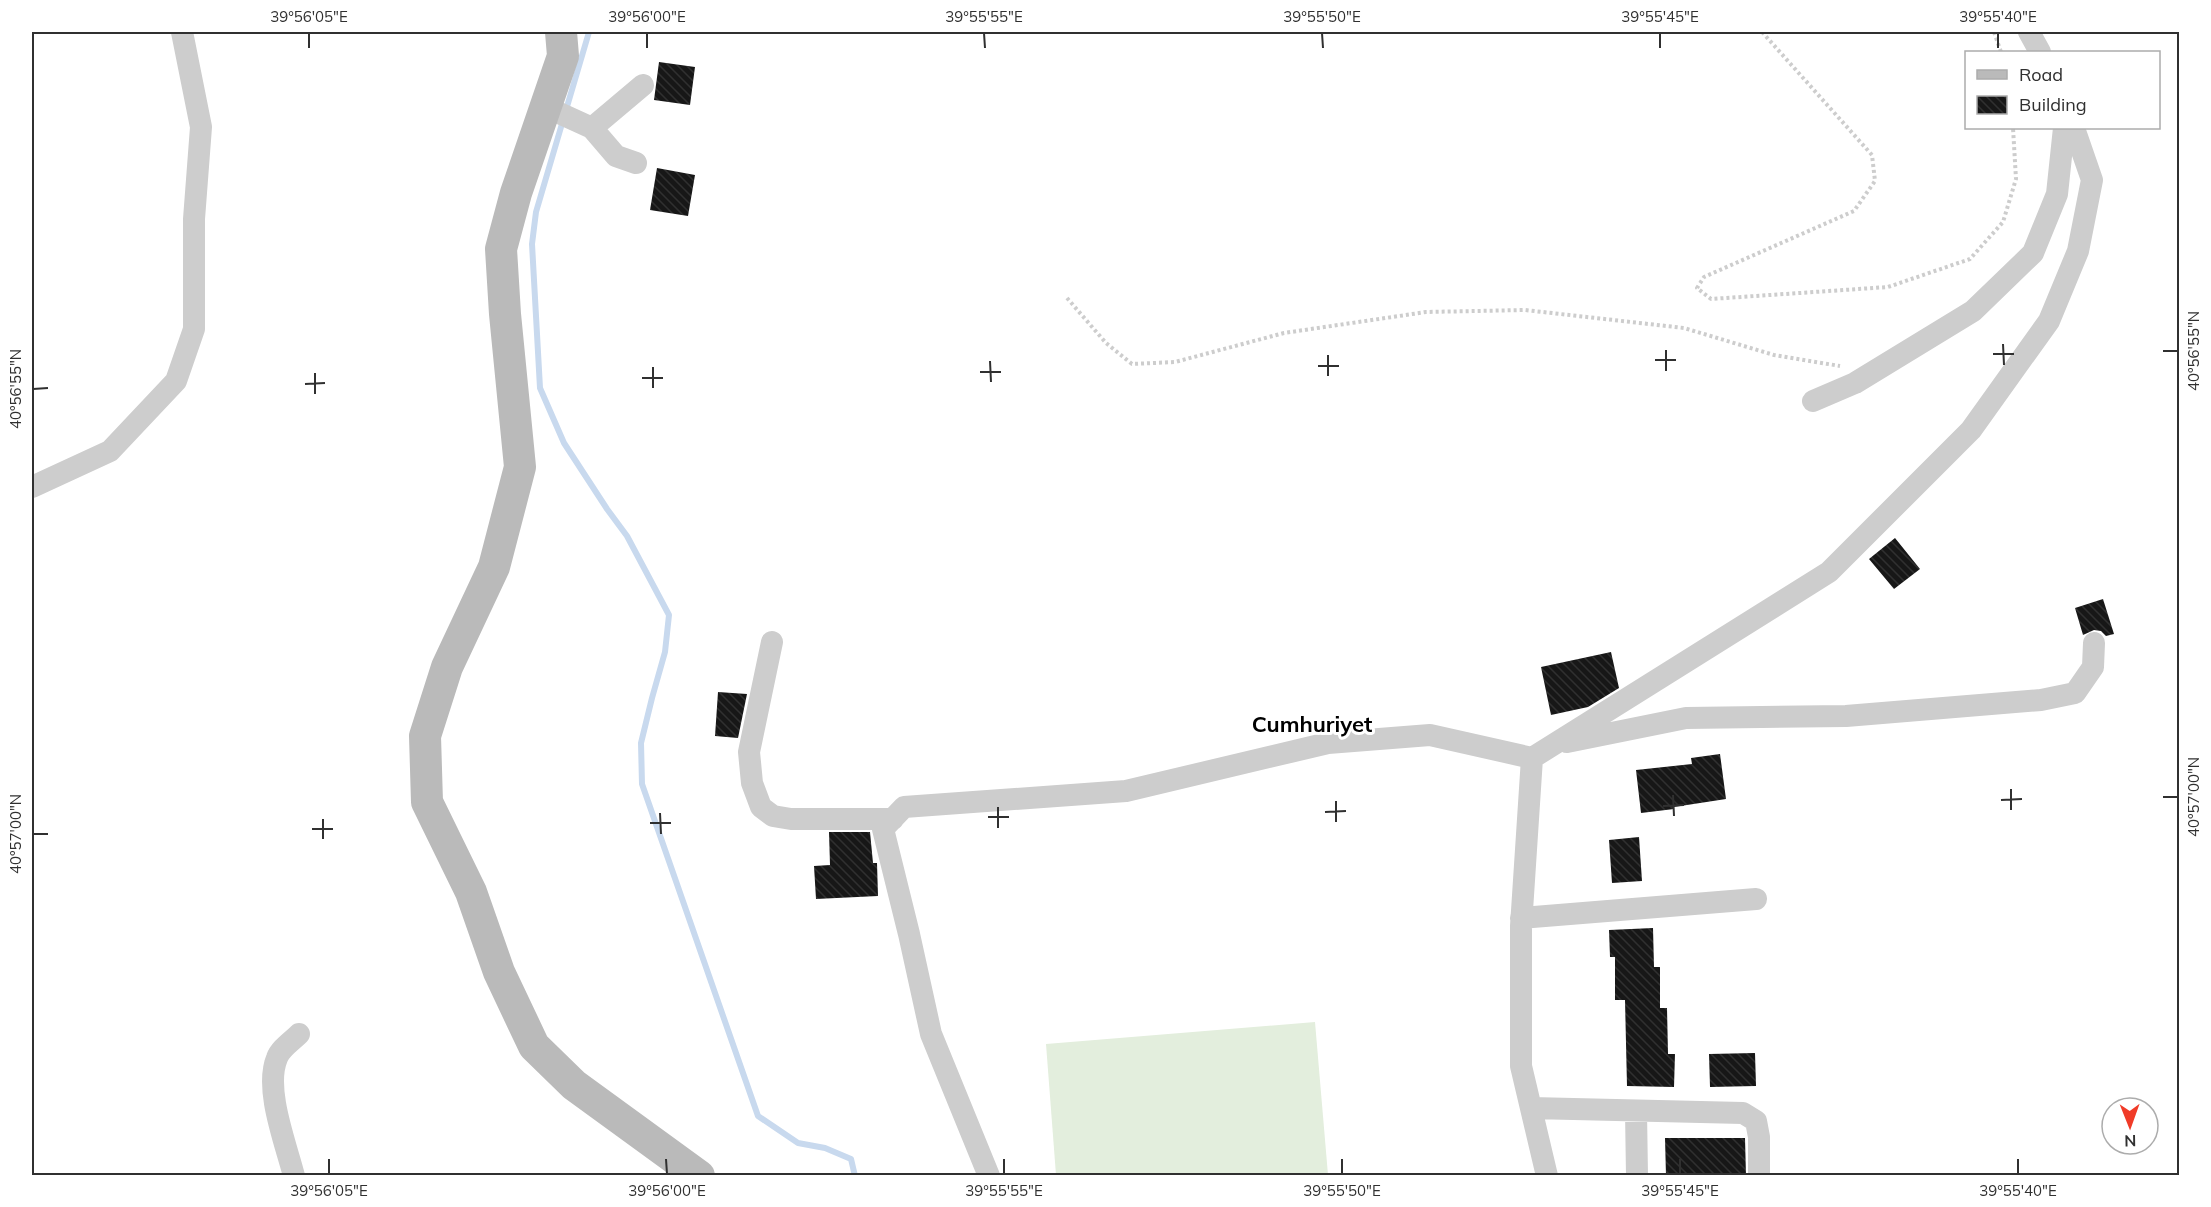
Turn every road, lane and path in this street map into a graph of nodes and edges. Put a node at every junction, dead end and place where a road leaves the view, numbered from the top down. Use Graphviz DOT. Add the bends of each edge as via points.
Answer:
graph roads {
  1 [pos="182,32"];
  2 [pos="561,32"];
  3 [pos="1762,32"];
  4 [pos="1995,32"];
  5 [pos="2029,32"];
  6 [pos="2001,51"];
  7 [pos="2039,51"];
  8 [pos="643,85"];
  9 [pos="546,107"];
  10 [pos="592,128"];
  11 [pos="2013,129"];
  12 [pos="2064,129"];
  13 [pos="2074,129"];
  14 [pos="636,163"];
  15 [pos="1067,298"];
  16 [pos="1879,368"];
  17 [pos="1813,401"];
  18 [pos="32,487"];
  19 [pos="772,642"];
  20 [pos="2094,643"];
  21 [pos="1541,752"];
  22 [pos="893,819"];
  23 [pos="1756,899"];
  24 [pos="1521,918"];
  25 [pos="299,1034"];
  26 [pos="1531,1108"];
  27 [pos="1636,1111"];
  28 [pos="294,1176"];
  29 [pos="699,1176"];
  30 [pos="989,1176"];
  31 [pos="1547,1176"];
  32 [pos="1636,1176"];
  33 [pos="1759,1176"];
  1 -- 18 [label="street" via="201,127 194,219 194,329 176,381 111,451"];
  2 -- 9 [label="street" via="564,56"];
  3 -- 11 [label="path" via="1872,155 1875,181 1854,211 1704,277 1697,288 1711,298 1888,287 1970,259 2003,222 2016,179"];
  4 -- 6 [label="path"];
  5 -- 7 [label="street"];
  8 -- 10 [label="street"];
  9 -- 10 [label="street"];
  9 -- 29 [label="street" via="501,249 520,467 494,567 447,667 425,736 427,802 471,892 499,972 534,1046 574,1085"];
  10 -- 14 [label="street" via="616,156"];
  12 -- 16 [label="street" via="2056,194 2033,253 1973,311"];
  13 -- 21 [label="street" via="2092,180 2078,251 2049,321 1971,430 1829,572"];
  15 -- 16 [label="path" via="1106,343 1132,364 1175,362 1284,333 1426,312 1525,310 1684,328 1774,355 1835,366"];
  16 -- 17 [label="street"];
  19 -- 22 [label="street" via="749,752 752,783 761,807 773,816 791,819"];
  20 -- 21 [label="street" via="2093,667 2074,693 2041,700 1846,716 1686,718"];
  21 -- 22 [label="street" via="1430,735 1328,743 1126,791 904,807"];
  21 -- 24 [label="street"];
  22 -- 30 [label="street" via="884,829 931,1034"];
  23 -- 24 [label="street"];
  24 -- 26 [label="street" via="1521,1066"];
  25 -- 28 [label="street" via="277,1056 273,1074 274,1095"];
  26 -- 27 [label="street"];
  26 -- 31 [label="street"];
  27 -- 32 [label="street"];
  27 -- 33 [label="street" via="1743,1113 1756,1121"];
}
